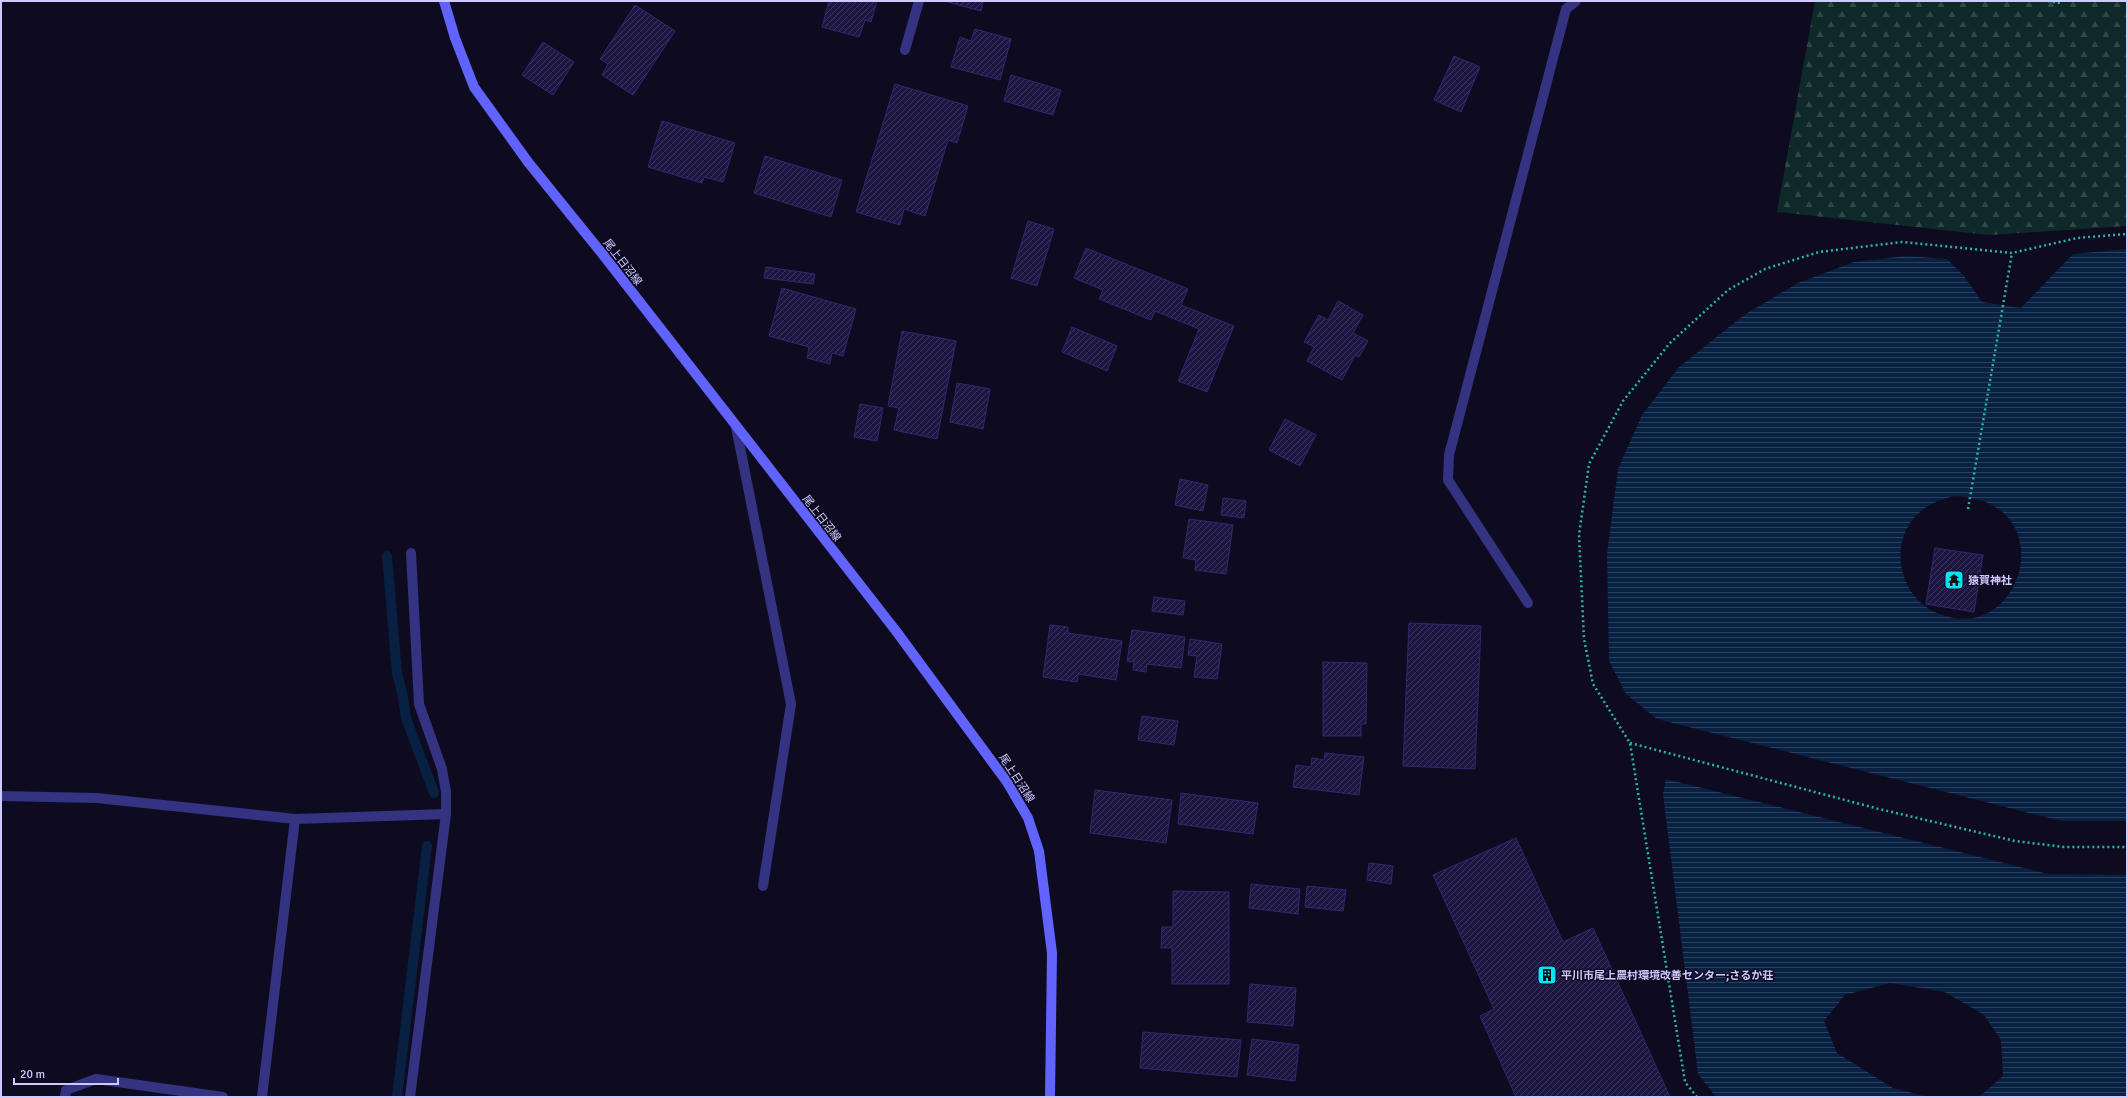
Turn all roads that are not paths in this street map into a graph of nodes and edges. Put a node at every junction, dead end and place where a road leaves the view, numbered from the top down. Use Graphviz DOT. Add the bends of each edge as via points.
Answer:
graph roads {
  1 [pos="444,1"];
  2 [pos="919,1"];
  3 [pos="1576,1"];
  4 [pos="1565,5"];
  5 [pos="905,50"];
  6 [pos="736,427"];
  7 [pos="411,553"];
  8 [pos="1528,603"];
  9 [pos="1,796"];
  10 [pos="446,814"];
  11 [pos="295,819"];
  12 [pos="763,886"];
  13 [pos="65,1097"];
  14 [pos="223,1097"];
  15 [pos="262,1097"];
  16 [pos="410,1097"];
  17 [pos="1050,1097"];
  1 -- 6 [label="main road, 尾上日沼線" via="454,38 474,87 528,162"];
  2 -- 5 [label="street"];
  3 -- 4 [label="street"];
  4 -- 8 [label="street" via="1449,456 1448,480"];
  6 -- 12 [label="street" via="791,704"];
  6 -- 17 [label="main road, 尾上日沼線" via="896,631 1007,782 1028,818 1039,851 1052,953"];
  7 -- 10 [label="street" via="419,704 442,769"];
  9 -- 11 [label="street" via="96,798"];
  10 -- 11 [label="street"];
  10 -- 16 [label="street"];
  11 -- 15 [label="street"];
  13 -- 14 [label="street" via="66,1090 96,1079"];
}
